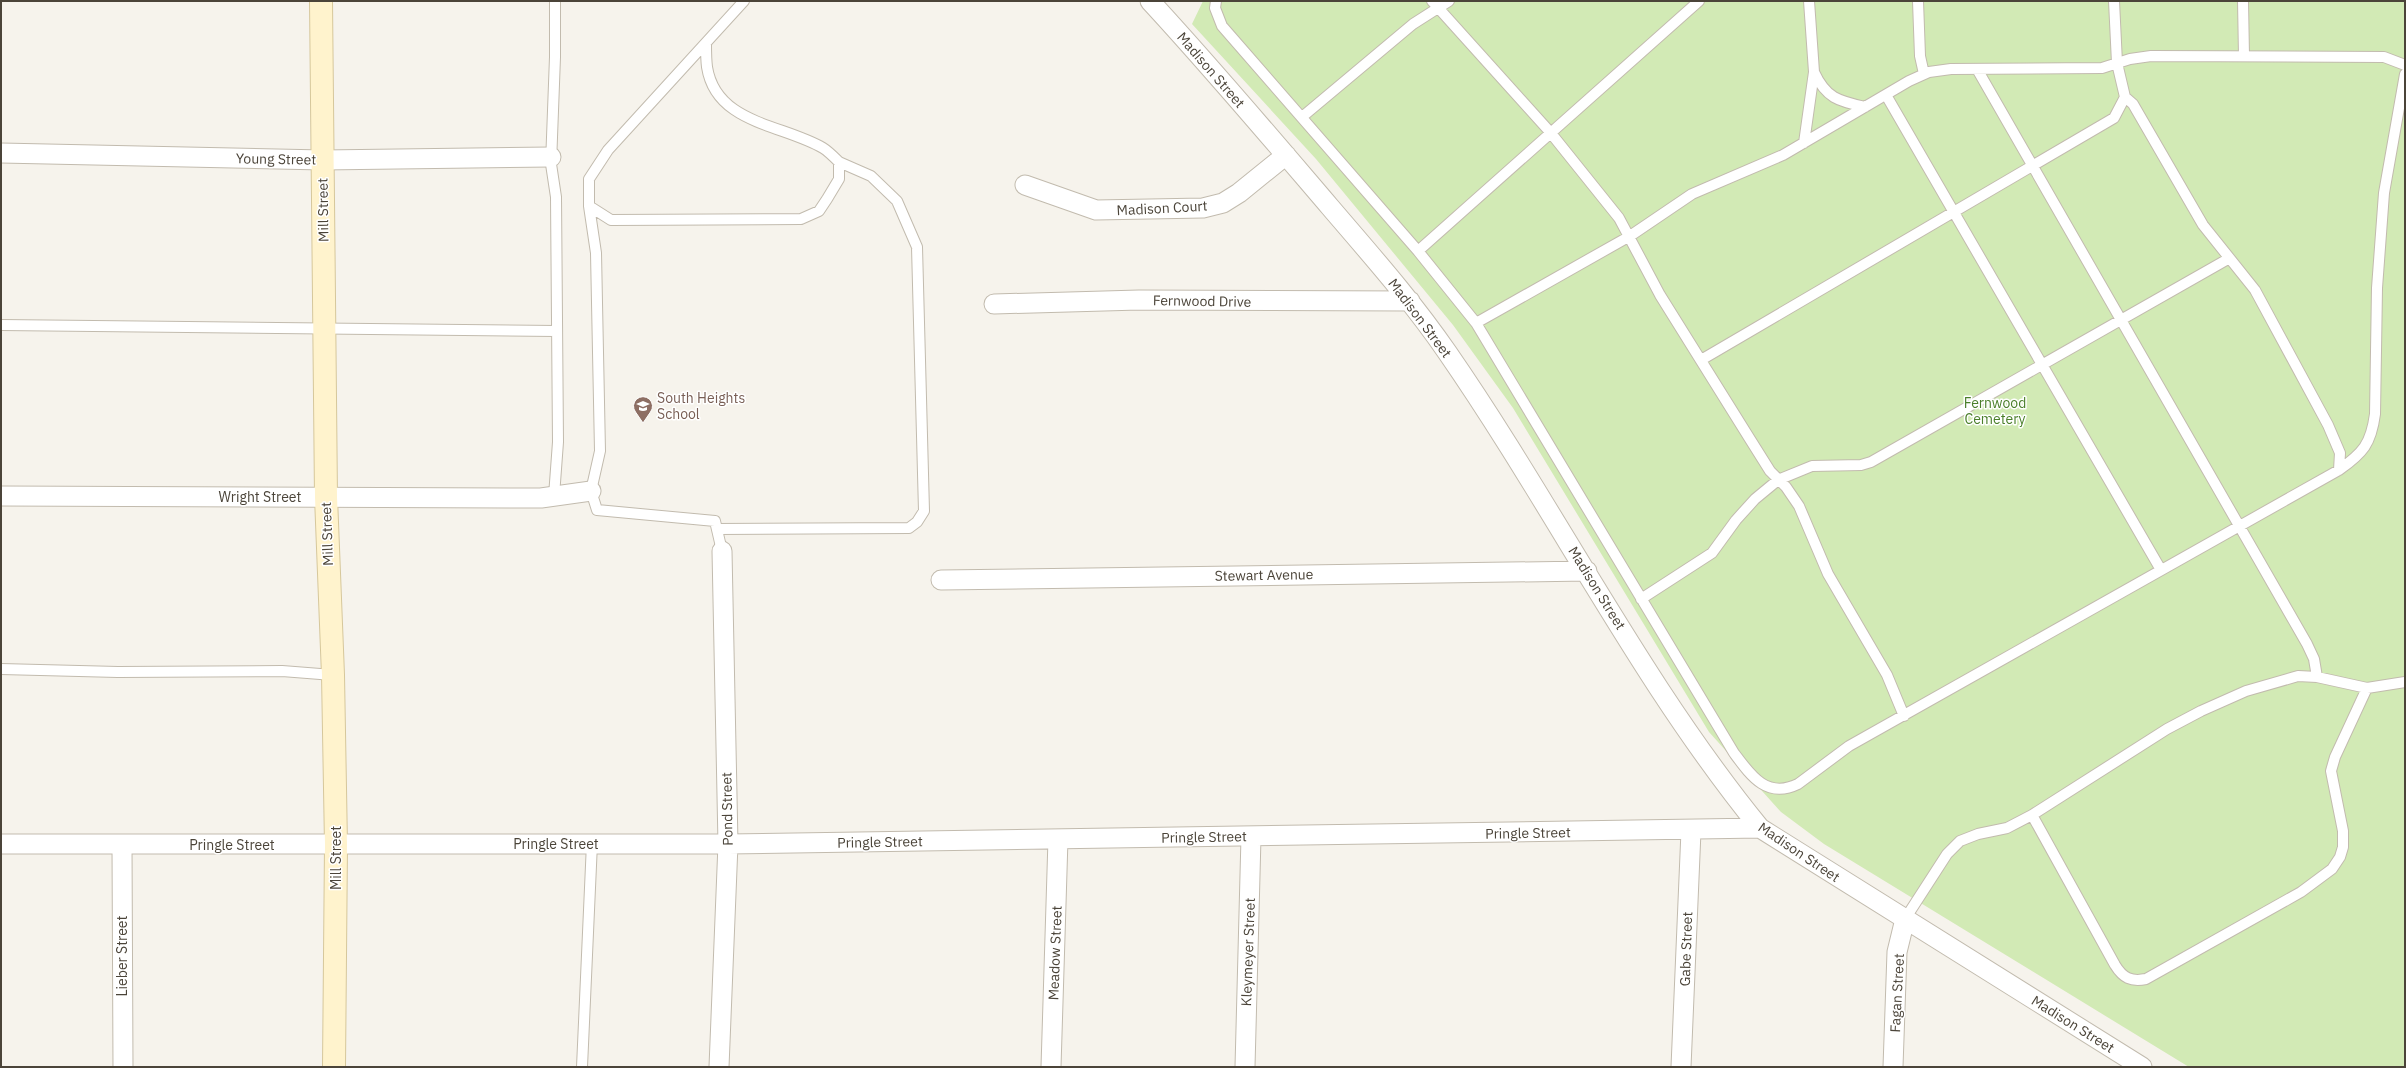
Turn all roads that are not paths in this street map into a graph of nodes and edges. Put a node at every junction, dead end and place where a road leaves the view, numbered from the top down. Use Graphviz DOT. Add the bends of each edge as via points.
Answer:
graph roads {
  1 [pos="321,1"];
  2 [pos="555,1"];
  3 [pos="744,1"];
  4 [pos="1150,1"];
  5 [pos="1216,1"];
  6 [pos="1449,1"];
  7 [pos="1699,1"];
  8 [pos="1809,1"];
  9 [pos="1918,1"];
  10 [pos="2114,1"];
  11 [pos="2243,1"];
  12 [pos="1435,4"];
  13 [pos="706,43"];
  14 [pos="2244,56"];
  15 [pos="2117,63"];
  16 [pos="2405,65"];
  17 [pos="1977,68"];
  18 [pos="1814,72"];
  19 [pos="1924,74"];
  20 [pos="2405,74"];
  21 [pos="1886,95"];
  22 [pos="2125,97"];
  23 [pos="1865,107"];
  24 [pos="1302,118"];
  25 [pos="1550,132"];
  26 [pos="1804,143"];
  27 [pos="1,153"];
  28 [pos="1286,155"];
  29 [pos="551,157"];
  30 [pos="323,160"];
  31 [pos="839,162"];
  32 [pos="2032,166"];
  33 [pos="1025,185"];
  34 [pos="589,206"];
  35 [pos="1954,212"];
  36 [pos="1630,236"];
  37 [pos="1418,251"];
  38 [pos="2228,259"];
  39 [pos="1410,301"];
  40 [pos="994,304"];
  41 [pos="2120,319"];
  42 [pos="1476,323"];
  43 [pos="1,325"];
  44 [pos="324,328"];
  45 [pos="556,331"];
  46 [pos="1701,360"];
  47 [pos="2042,364"];
  48 [pos="2339,470"];
  49 [pos="1778,480"];
  50 [pos="591,491"];
  51 [pos="1,496"];
  52 [pos="554,496"];
  53 [pos="326,497"];
  54 [pos="2239,525"];
  55 [pos="717,529"];
  56 [pos="722,551"];
  57 [pos="2161,570"];
  58 [pos="1587,571"];
  59 [pos="941,580"];
  60 [pos="1641,599"];
  61 [pos="1,669"];
  62 [pos="333,675"];
  63 [pos="2317,677"];
  64 [pos="2405,682"];
  65 [pos="2367,688"];
  66 [pos="1904,716"];
  67 [pos="2032,815"];
  68 [pos="1760,828"];
  69 [pos="1691,831"];
  70 [pos="1251,837"];
  71 [pos="1058,839"];
  72 [pos="592,843"];
  73 [pos="1,844"];
  74 [pos="728,844"];
  75 [pos="122,845"];
  76 [pos="336,845"];
  77 [pos="1905,919"];
  78 [pos="123,1067"];
  79 [pos="334,1067"];
  80 [pos="582,1067"];
  81 [pos="719,1067"];
  82 [pos="1051,1067"];
  83 [pos="1245,1067"];
  84 [pos="1682,1067"];
  85 [pos="1893,1067"];
  86 [pos="2142,1067"];
  1 -- 30 [label="street, Mill Street"];
  2 -- 29 [label="lane"];
  3 -- 13 [label="lane"];
  4 -- 28 [label="street, Madison Street"];
  5 -- 24 [label="lane" via="1215,8 1222,26"];
  6 -- 12 [label="lane"];
  7 -- 25 [label="lane"];
  8 -- 18 [label="lane"];
  9 -- 19 [label="lane" via="1920,56"];
  10 -- 15 [label="lane"];
  11 -- 14 [label="lane"];
  12 -- 24 [label="lane"];
  12 -- 25 [label="lane"];
  13 -- 31 [label="lane" via="710,80 722,100 746,118 823,148"];
  13 -- 34 [label="lane" via="608,150 589,179"];
  14 -- 15 [label="lane" via="2151,56"];
  14 -- 16 [label="lane" via="2384,58"];
  15 -- 17 [label="lane" via="2102,68"];
  15 -- 22 [label="lane"];
  17 -- 19 [label="lane"];
  17 -- 32 [label="lane"];
  18 -- 23 [label="lane" via="1826,92 1835,99"];
  18 -- 26 [label="lane"];
  19 -- 21 [label="lane"];
  20 -- 48 [label="lane" via="2384,193 2376,288 2375,414 2372,432 2362,453"];
  21 -- 23 [label="lane"];
  21 -- 35 [label="lane"];
  22 -- 32 [label="lane" via="2119,112 2109,123"];
  22 -- 38 [label="lane" via="2133,104 2203,225"];
  23 -- 26 [label="lane"];
  24 -- 37 [label="lane"];
  25 -- 36 [label="lane" via="1607,201"];
  25 -- 37 [label="lane"];
  26 -- 36 [label="lane" via="1766,164 1692,194"];
  27 -- 30 [label="street, Young Street"];
  28 -- 33 [label="street, Madison Court" via="1240,193 1223,203 1203,208 1096,210"];
  28 -- 39 [label="street, Madison Street"];
  29 -- 30 [label="street, Young Street"];
  29 -- 45 [label="lane" via="556,197"];
  30 -- 44 [label="street, Mill Street"];
  31 -- 34 [label="lane" via="839,178 819,211 800,219 611,220"];
  31 -- 55 [label="lane" via="871,176 897,201 917,247 924,511 917,522 909,528"];
  32 -- 35 [label="lane"];
  32 -- 41 [label="lane"];
  34 -- 50 [label="lane" via="596,253 600,451"];
  35 -- 46 [label="lane"];
  35 -- 47 [label="lane"];
  36 -- 42 [label="lane"];
  36 -- 46 [label="lane" via="1660,295"];
  37 -- 42 [label="lane"];
  38 -- 41 [label="lane"];
  38 -- 48 [label="lane" via="2255,290 2328,425 2340,453"];
  39 -- 40 [label="street, Fernwood Drive" via="1140,300"];
  39 -- 58 [label="street, Madison Street" via="1486,410"];
  41 -- 47 [label="lane"];
  41 -- 54 [label="lane"];
  42 -- 60 [label="lane"];
  43 -- 44 [label="lane"];
  44 -- 45 [label="lane"];
  44 -- 53 [label="street, Mill Street"];
  45 -- 52 [label="lane" via="558,442"];
  46 -- 49 [label="lane"];
  47 -- 49 [label="lane" via="1871,462 1862,465 1812,466"];
  47 -- 57 [label="lane"];
  48 -- 54 [label="lane"];
  49 -- 60 [label="lane" via="1745,509 1712,553"];
  49 -- 66 [label="lane" via="1786,486 1799,506 1828,574 1886,675"];
  50 -- 52 [label="street, Wright Street"];
  50 -- 55 [label="lane" via="597,510 715,521"];
  51 -- 53 [label="street, Wright Street"];
  52 -- 53 [label="street, Wright Street"];
  53 -- 62 [label="street, Mill Street"];
  54 -- 57 [label="lane"];
  54 -- 63 [label="lane" via="2307,644 2314,659"];
  55 -- 56 [label="lane"];
  56 -- 74 [label="street, Pond Street"];
  57 -- 66 [label="lane"];
  58 -- 59 [label="street, Stewart Avenue"];
  58 -- 68 [label="street, Madison Street" via="1645,669"];
  60 -- 66 [label="lane" via="1734,753 1749,773 1772,789 1789,788 1798,784 1849,746"];
  61 -- 62 [label="lane" via="282,672"];
  62 -- 76 [label="street, Mill Street"];
  63 -- 65 [label="lane"];
  63 -- 67 [label="lane" via="2298,676 2277,680 2201,711 2167,729"];
  64 -- 65 [label="lane"];
  65 -- 67 [label="lane" via="2331,771 2343,831 2343,847 2332,869 2301,892 2146,979 2127,979 2115,966"];
  67 -- 77 [label="lane" via="2007,828 1960,841 1947,854"];
  68 -- 69 [label="street, Pringle Street"];
  68 -- 77 [label="street, Madison Street"];
  69 -- 70 [label="street, Pringle Street"];
  69 -- 84 [label="street, Gabe Street"];
  70 -- 71 [label="street, Pringle Street"];
  70 -- 83 [label="street, Kleymeyer Street"];
  71 -- 74 [label="street, Pringle Street"];
  71 -- 82 [label="street, Meadow Street"];
  72 -- 74 [label="street, Pringle Street"];
  72 -- 76 [label="street, Pringle Street"];
  72 -- 80 [label="lane"];
  73 -- 75 [label="street, Pringle Street"];
  74 -- 81 [label="street, Pond Street"];
  75 -- 76 [label="street, Pringle Street"];
  75 -- 78 [label="street, Lieber Street"];
  76 -- 79 [label="street, Mill Street"];
  77 -- 85 [label="street, Fagan Street" via="1897,952"];
  77 -- 86 [label="street, Madison Street"];
}
